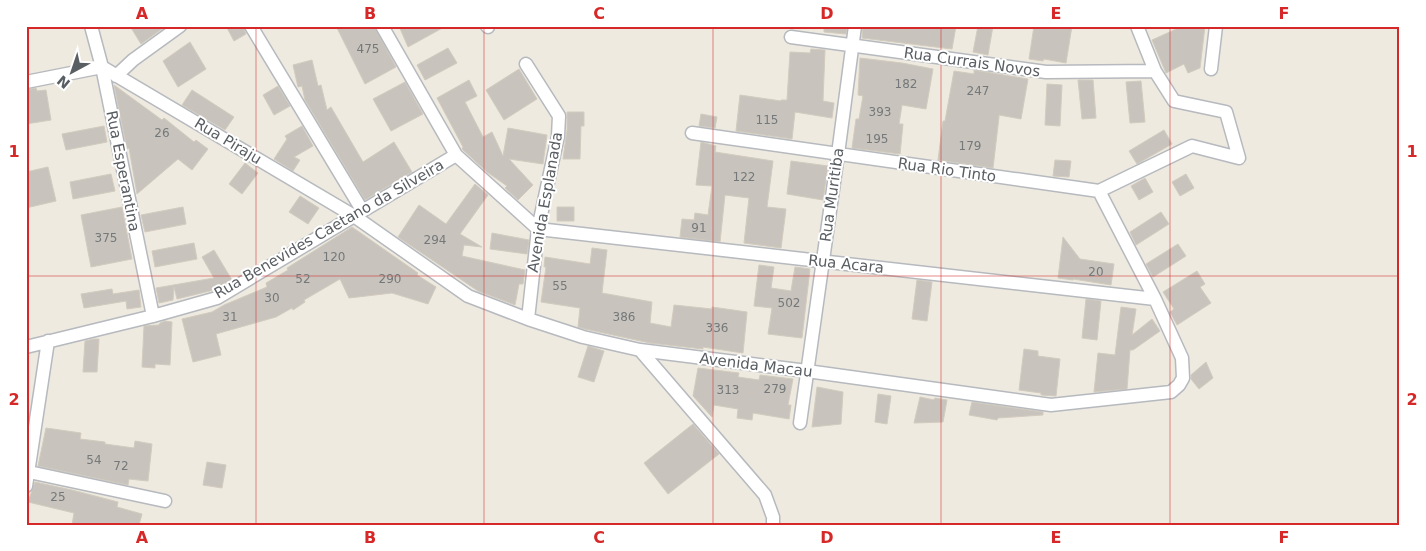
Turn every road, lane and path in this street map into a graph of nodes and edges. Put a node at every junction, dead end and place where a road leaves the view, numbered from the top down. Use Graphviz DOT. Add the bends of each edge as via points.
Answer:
graph roads {
  1 [pos="91,26"];
  2 [pos="180,26"];
  3 [pos="251,26"];
  4 [pos="382,26"];
  5 [pos="855,26"];
  6 [pos="1137,26"];
  7 [pos="1216,26"];
  8 [pos="791,37"];
  9 [pos="852,45"];
  10 [pos="526,64"];
  11 [pos="102,67"];
  12 [pos="1211,69"];
  13 [pos="1155,71"];
  14 [pos="116,76"];
  15 [pos="26,82"];
  16 [pos="692,133"];
  17 [pos="838,154"];
  18 [pos="456,155"];
  19 [pos="1099,192"];
  20 [pos="358,213"];
  21 [pos="538,229"];
  22 [pos="822,261"];
  23 [pos="1155,299"];
  24 [pos="153,316"];
  25 [pos="528,319"];
  26 [pos="48,340"];
  27 [pos="26,347"];
  28 [pos="640,350"];
  29 [pos="807,371"];
  30 [pos="800,423"];
  31 [pos="30,472"];
  32 [pos="26,486"];
  33 [pos="165,501"];
  34 [pos="773,525"];
  1 -- 11 [label="street, Rua Esperantina"];
  2 -- 14 [label="street"];
  3 -- 20 [label="street"];
  4 -- 18 [label="street"];
  5 -- 9 [label="street, Rua Muritiba"];
  6 -- 13 [label="street"];
  7 -- 12 [label="street"];
  8 -- 9 [label="street, Rua Currais Novos"];
  9 -- 13 [label="street, Rua Currais Novos" via="1046,72"];
  9 -- 17 [label="street, Rua Muritiba"];
  10 -- 21 [label="street, Avenida Esplanada" via="559,116 558,136"];
  11 -- 14 [label="street, Rua Piraju"];
  11 -- 15 [label="street"];
  11 -- 24 [label="street, Rua Esperantina"];
  13 -- 19 [label="street" via="1174,101 1226,112 1239,158 1192,146"];
  14 -- 20 [label="street, Rua Piraju"];
  16 -- 17 [label="street, Rua Rio Tinto"];
  17 -- 19 [label="street, Rua Rio Tinto"];
  17 -- 22 [label="street, Rua Muritiba"];
  18 -- 20 [label="street, Rua Benevides Caetano da Silveira"];
  18 -- 21 [label="street"];
  19 -- 23 [label="street"];
  20 -- 24 [label="street, Rua Benevides Caetano da Silveira" via="217,298"];
  20 -- 25 [label="street, Avenida Macau" via="468,296"];
  21 -- 22 [label="street, Rua Acara"];
  21 -- 25 [label="street, Avenida Esplanada"];
  22 -- 23 [label="street, Rua Acara"];
  22 -- 29 [label="street, Rua Muritiba"];
  23 -- 29 [label="street, Avenida Macau" via="1182,358 1183,378 1171,392 1051,406"];
  24 -- 26 [label="street, Rua Benevides Caetano da Silveira"];
  25 -- 28 [label="street, Avenida Macau" via="583,338"];
  26 -- 27 [label="street, Rua Benevides Caetano da Silveira"];
  26 -- 31 [label="street"];
  28 -- 29 [label="street, Avenida Macau"];
  28 -- 34 [label="street" via="765,495"];
  29 -- 30 [label="street, Rua Muritiba"];
  31 -- 32 [label="street"];
  31 -- 33 [label="street"];
}
